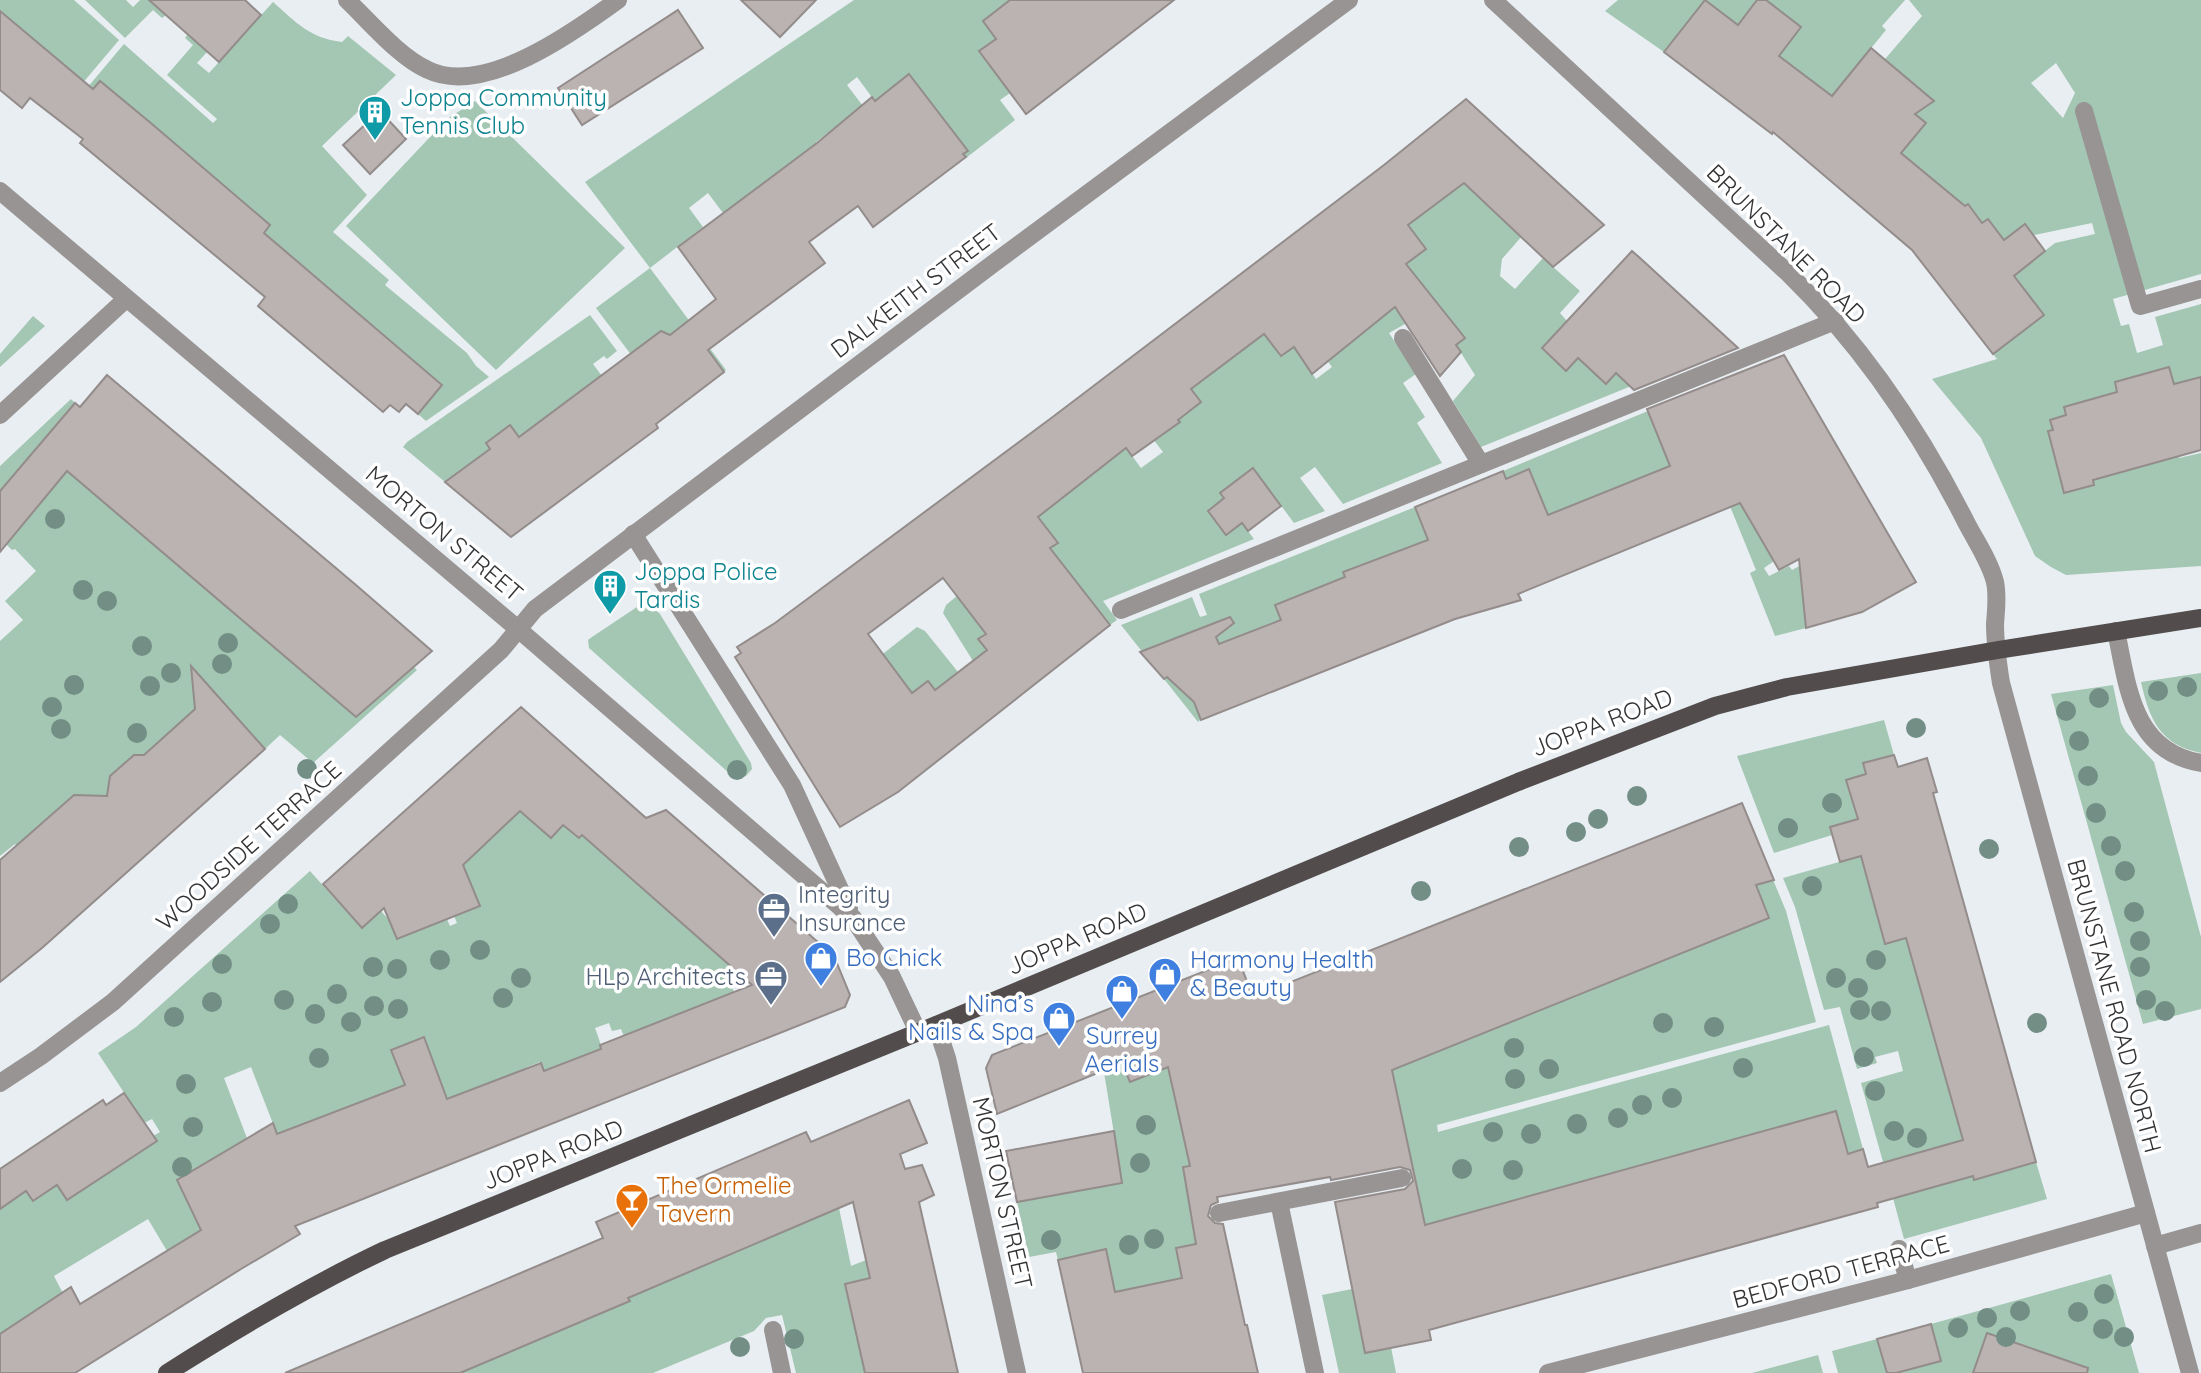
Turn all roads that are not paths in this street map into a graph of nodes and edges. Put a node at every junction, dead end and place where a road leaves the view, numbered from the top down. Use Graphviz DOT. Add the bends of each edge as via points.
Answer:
graph roads {
  1 [pos="346,0"];
  2 [pos="618,0"];
  3 [pos="1349,0"];
  4 [pos="1493,0"];
  5 [pos="2084,111"];
  6 [pos="0,191"];
  7 [pos="2201,289"];
  8 [pos="126,299"];
  9 [pos="1835,321"];
  10 [pos="1403,338"];
  11 [pos="0,415"];
  12 [pos="1481,464"];
  13 [pos="633,534"];
  14 [pos="1121,610"];
  15 [pos="2201,618"];
  16 [pos="518,629"];
  17 [pos="2116,631"];
  18 [pos="1998,650"];
  19 [pos="2201,763"];
  20 [pos="853,918"];
  21 [pos="936,1025"];
  22 [pos="918,1032"];
  23 [pos="0,1083"];
  24 [pos="1402,1178"];
  25 [pos="1279,1202"];
  26 [pos="1219,1213"];
  27 [pos="2146,1213"];
  28 [pos="2201,1233"];
  29 [pos="2155,1246"];
  30 [pos="1899,1250"];
  31 [pos="1908,1280"];
  32 [pos="773,1330"];
  33 [pos="2201,1343"];
  34 [pos="2183,1348"];
  35 [pos="167,1373"];
  36 [pos="782,1373"];
  37 [pos="1017,1373"];
  38 [pos="1315,1373"];
  39 [pos="1548,1373"];
  40 [pos="2190,1373"];
  1 -- 2 [label="street" via="410,58 446,76 500,68 555,42"];
  3 -- 13 [label="street, DALKEITH STREET"];
  4 -- 9 [label="street, BRUNSTANE ROAD"];
  5 -- 7 [label="street" via="2140,306"];
  6 -- 8 [label="street, MORTON STREET"];
  8 -- 11 [label="street"];
  8 -- 16 [label="street, MORTON STREET"];
  9 -- 12 [label="street"];
  9 -- 18 [label="street, BRUNSTANE ROAD" via="1930,457 1986,560 1997,590"];
  10 -- 12 [label="street"];
  12 -- 14 [label="street"];
  13 -- 16 [label="street, DALKEITH STREET" via="535,609"];
  13 -- 20 [label="street, MORTON STREET" via="792,785"];
  15 -- 17 [label="main road, JOPPA ROAD"];
  16 -- 20 [label="street, MORTON STREET"];
  16 -- 23 [label="street, WOODSIDE TERRACE" via="113,1002"];
  17 -- 18 [label="main road, JOPPA ROAD"];
  17 -- 19 [label="street" via="2138,719 2166,749"];
  18 -- 21 [label="main road, JOPPA ROAD" via="1787,687 1715,706 1518,782"];
  18 -- 27 [label="street, BRUNSTANE ROAD NORTH" via="2001,683"];
  20 -- 22 [label="street, MORTON STREET" via="892,977"];
  21 -- 22 [label="main road, JOPPA ROAD"];
  21 -- 37 [label="street, MORTON STREET"];
  22 -- 35 [label="main road, JOPPA ROAD" via="385,1250 263,1313"];
  24 -- 25 [label="street"];
  25 -- 26 [label="street"];
  25 -- 38 [label="street"];
  27 -- 29 [label="street, BRUNSTANE ROAD NORTH"];
  27 -- 31 [label="street, BEDFORD TERRACE"];
  28 -- 29 [label="street"];
  29 -- 34 [label="street, BRUNSTANE ROAD NORTH"];
  30 -- 31 [label="street"];
  31 -- 39 [label="street, BEDFORD TERRACE"];
  32 -- 36 [label="street"];
  33 -- 34 [label="street"];
  34 -- 40 [label="street, BRUNSTANE ROAD NORTH"];
}
